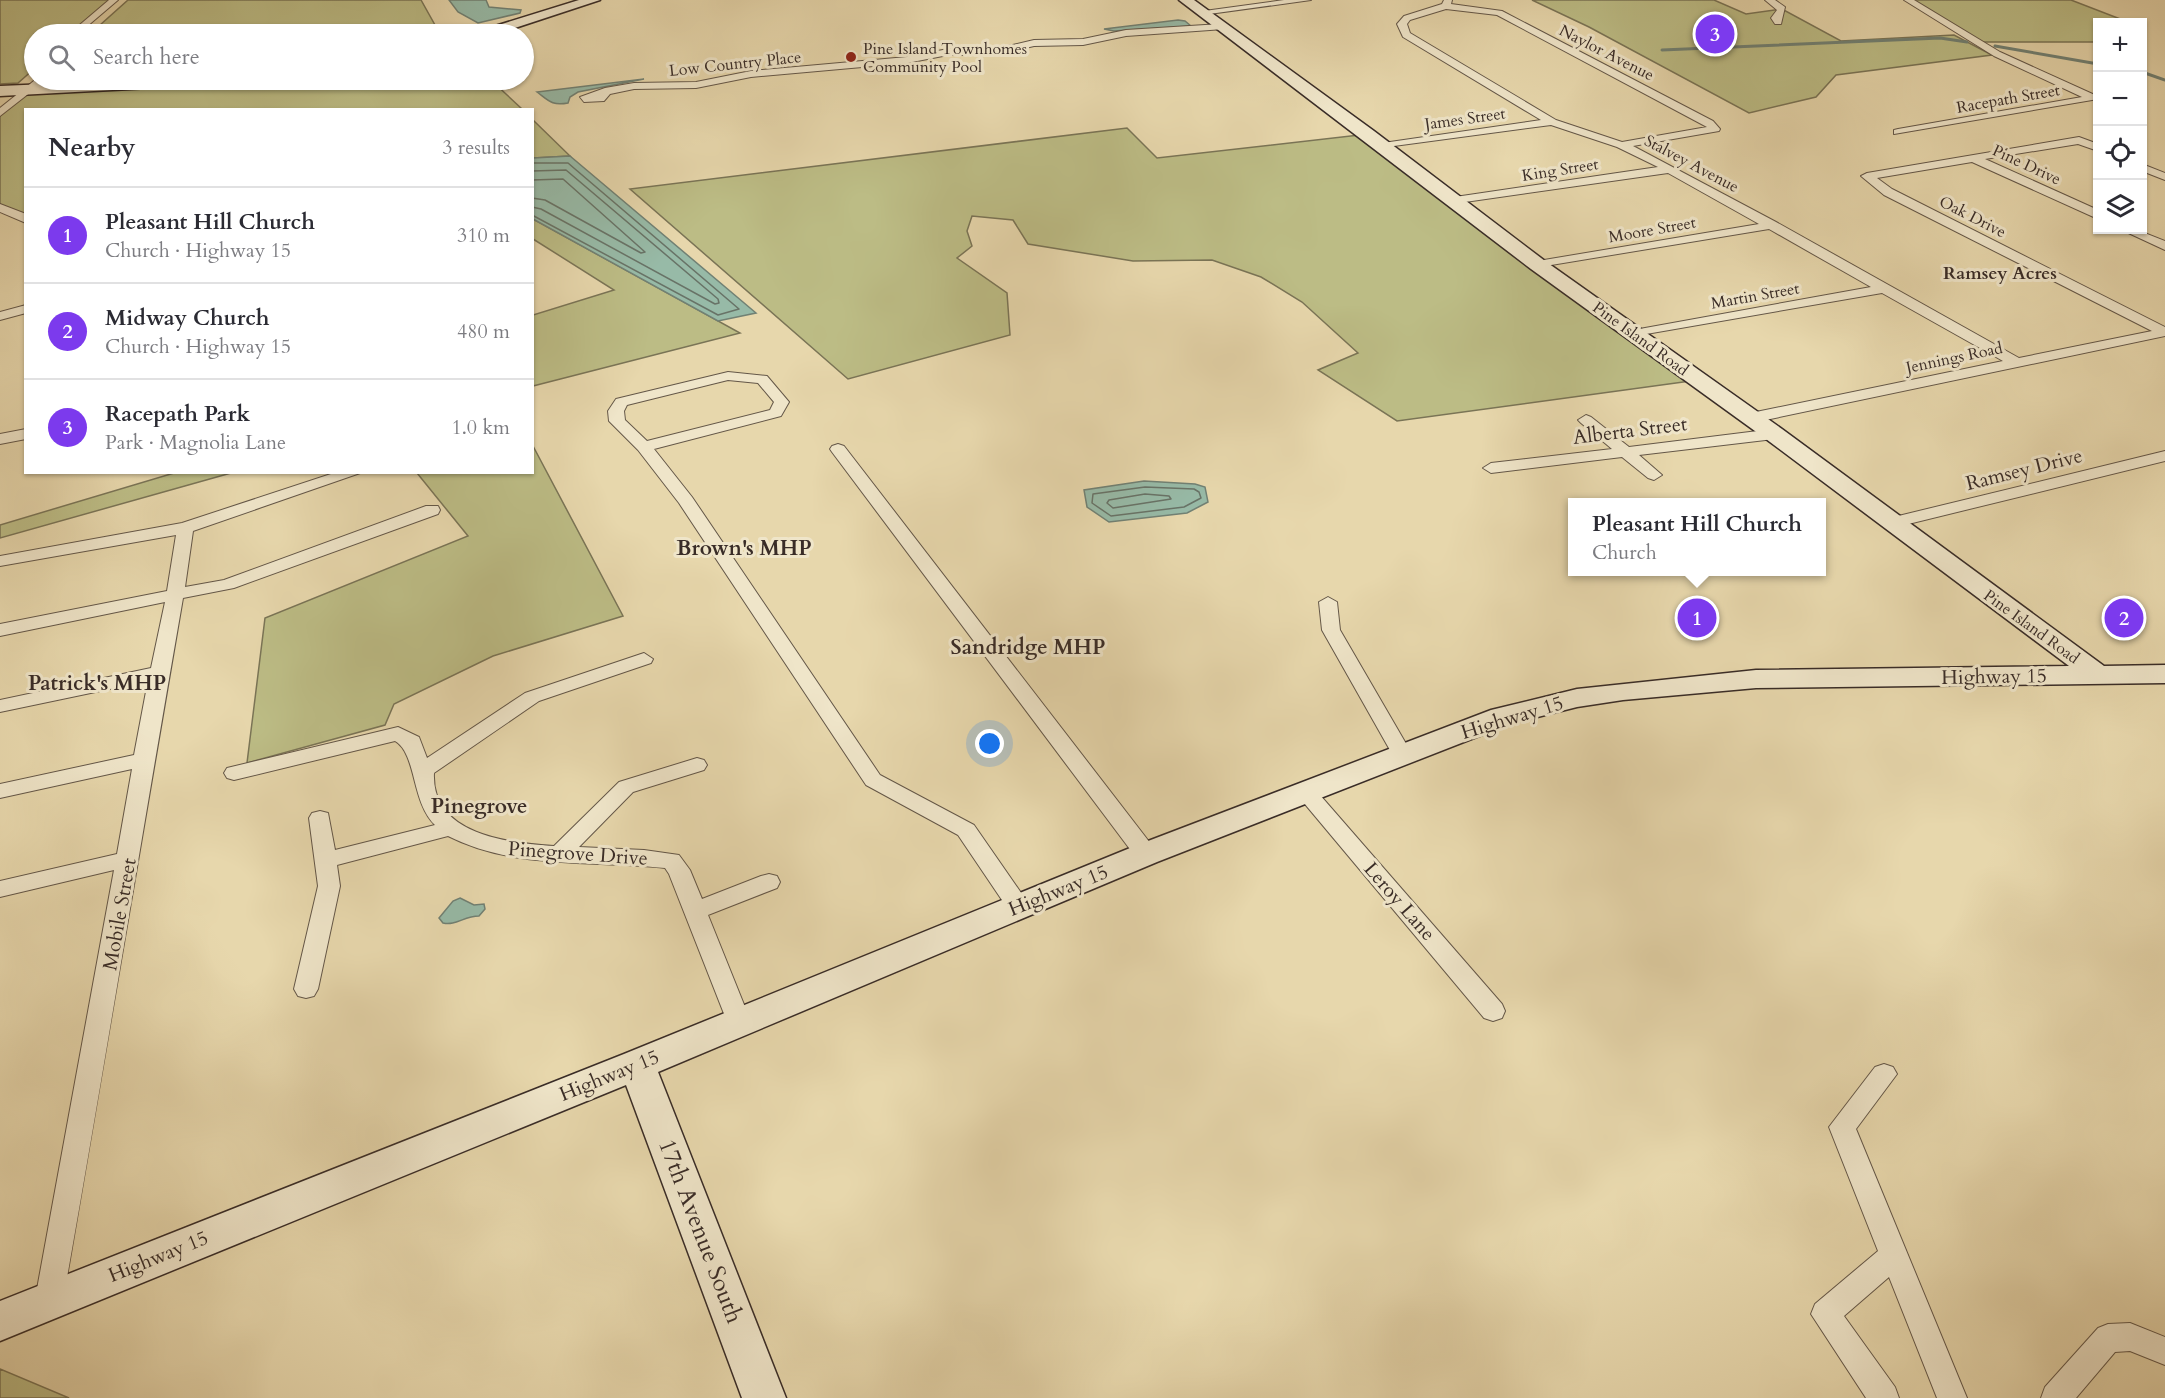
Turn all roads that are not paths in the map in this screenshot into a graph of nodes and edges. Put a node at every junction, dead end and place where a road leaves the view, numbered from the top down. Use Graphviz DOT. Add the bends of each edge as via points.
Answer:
graph roads {
  1 [pos="128,0"];
  2 [pos="1246,0"];
  3 [pos="1307,0"];
  4 [pos="1769,0"];
  5 [pos="1908,0"];
  6 [pos="600,1"];
  7 [pos="1447,3"];
  8 [pos="117,4"];
  9 [pos="1194,6"];
  10 [pos="1260,6"];
  11 [pos="1778,22"];
  12 [pos="85,24"];
  13 [pos="101,24"];
  14 [pos="519,24"];
  15 [pos="534,25"];
  16 [pos="1221,27"];
  17 [pos="17,86"];
  18 [pos="609,90"];
  19 [pos="0,113"];
  20 [pos="1552,122"];
  21 [pos="1898,132"];
  22 [pos="1621,145"];
  23 [pos="1383,146"];
  24 [pos="2093,146"];
  25 [pos="1975,159"];
  26 [pos="1670,169"];
  27 [pos="2147,169"];
  28 [pos="2165,177"];
  29 [pos="1455,201"];
  30 [pos="0,208"];
  31 [pos="2093,213"];
  32 [pos="24,218"];
  33 [pos="1772,225"];
  34 [pos="2137,234"];
  35 [pos="2165,246"];
  36 [pos="1538,265"];
  37 [pos="1881,289"];
  38 [pos="24,310"];
  39 [pos="0,316"];
  40 [pos="2165,332"];
  41 [pos="1634,334"];
  42 [pos="2017,363"];
  43 [pos="1750,418"];
  44 [pos="1586,420"];
  45 [pos="24,434"];
  46 [pos="1774,434"];
  47 [pos="0,439"];
  48 [pos="644,447"];
  49 [pos="838,449"];
  50 [pos="1624,452"];
  51 [pos="2165,456"];
  52 [pos="1491,468"];
  53 [pos="349,474"];
  54 [pos="1654,475"];
  55 [pos="432,510"];
  56 [pos="1892,523"];
  57 [pos="185,528"];
  58 [pos="0,561"];
  59 [pos="174,596"];
  60 [pos="1328,602"];
  61 [pos="0,630"];
  62 [pos="644,659"];
  63 [pos="158,673"];
  64 [pos="2097,674"];
  65 [pos="2165,674"];
  66 [pos="0,706"];
  67 [pos="1402,754"];
  68 [pos="143,760"];
  69 [pos="697,765"];
  70 [pos="424,770"];
  71 [pos="234,773"];
  72 [pos="0,792"];
  73 [pos="1306,792"];
  74 [pos="320,818"];
  75 [pos="451,828"];
  76 [pos="559,854"];
  77 [pos="1146,854"];
  78 [pos="129,859"];
  79 [pos="326,860"];
  80 [pos="769,882"];
  81 [pos="0,889"];
  82 [pos="1018,906"];
  83 [pos="695,911"];
  84 [pos="306,989"];
  85 [pos="1493,1011"];
  86 [pos="739,1022"];
  87 [pos="637,1065"];
  88 [pos="1884,1074"];
  89 [pos="1894,1255"];
  90 [pos="49,1300"];
  91 [pos="0,1321"];
  92 [pos="2165,1351"];
  93 [pos="764,1398"];
  94 [pos="1884,1398"];
  95 [pos="1952,1398"];
  96 [pos="2056,1398"];
  1 -- 8 [label="street"];
  2 -- 10 [label="street"];
  3 -- 10 [label="street"];
  4 -- 11 [label="street" via="1782,9 1776,18"];
  5 -- 21 [label="street, Racepath Street" via="1997,54 2093,98"];
  6 -- 14 [label="main road"];
  6 -- 15 [label="main road"];
  7 -- 20 [label="street, Stalvey Avenue" via="1407,18 1402,24 1406,35"];
  7 -- 22 [label="street, Naylor Avenue" via="1499,14 1715,129"];
  8 -- 12 [label="street" via="104,8"];
  8 -- 13 [label="street"];
  9 -- 10 [label="street"];
  9 -- 16 [label="main road, Pine Island Road"];
  16 -- 18 [label="street, Low Country Place" via="1135,32 1090,42 1034,43 994,52 948,52 907,60 751,74 696,85"];
  16 -- 23 [label="main road, Pine Island Road"];
  17 -- 19 [label="street"];
  20 -- 22 [label="street, Stalvey Avenue"];
  20 -- 23 [label="street, James Street"];
  22 -- 26 [label="street, Stalvey Avenue"];
  23 -- 29 [label="main road, Pine Island Road"];
  24 -- 25 [label="street" via="2079,140"];
  25 -- 31 [label="street, Pine Drive"];
  25 -- 40 [label="street, Oak Drive" via="1867,176 1888,192"];
  26 -- 29 [label="street, King Street"];
  26 -- 33 [label="street, Stalvey Avenue"];
  27 -- 28 [label="street"];
  29 -- 36 [label="main road, Pine Island Road"];
  30 -- 32 [label="street"];
  33 -- 36 [label="street, Moore Street"];
  33 -- 37 [label="street, Stalvey Avenue"];
  34 -- 35 [label="street"];
  36 -- 41 [label="main road, Pine Island Road"];
  37 -- 41 [label="street, Martin Street"];
  37 -- 42 [label="street, Stalvey Avenue"];
  38 -- 39 [label="street"];
  40 -- 42 [label="street, Jennings Road"];
  41 -- 43 [label="main road, Pine Island Road"];
  42 -- 43 [label="street, Jennings Road"];
  43 -- 46 [label="main road, Pine Island Road"];
  44 -- 50 [label="street"];
  45 -- 47 [label="street"];
  46 -- 50 [label="street, Alberta Street"];
  46 -- 56 [label="main road, Pine Island Road"];
  48 -- 48 [label="street" via="617,421 616,411 621,402 728,376 762,379 782,402 776,413"];
  48 -- 82 [label="street" via="686,500 873,780 966,830"];
  49 -- 77 [label="street"];
  50 -- 52 [label="street, Alberta Street"];
  50 -- 54 [label="street"];
  51 -- 56 [label="street, Ramsey Drive"];
  53 -- 57 [label="street"];
  55 -- 59 [label="street" via="237,581"];
  56 -- 64 [label="main road, Pine Island Road"];
  57 -- 58 [label="street"];
  57 -- 59 [label="street, Mobile Street"];
  59 -- 61 [label="street"];
  59 -- 63 [label="street, Mobile Street"];
  60 -- 67 [label="street" via="1331,630"];
  62 -- 70 [label="street" via="532,697"];
  63 -- 66 [label="street"];
  63 -- 68 [label="street, Mobile Street"];
  64 -- 65 [label="main road, Highway 15"];
  64 -- 67 [label="main road, Highway 15" via="1756,679 1623,691 1501,717"];
  67 -- 73 [label="main road, Highway 15"];
  68 -- 72 [label="street"];
  68 -- 78 [label="street, Mobile Street"];
  69 -- 76 [label="street" via="626,786"];
  70 -- 71 [label="street, Pinegrove Drive" via="412,742 398,734"];
  70 -- 75 [label="street, Pinegrove Drive" via="422,781 430,805"];
  73 -- 77 [label="main road, Highway 15"];
  73 -- 85 [label="street, Leroy Lane"];
  74 -- 79 [label="street"];
  75 -- 76 [label="street, Pinegrove Drive" via="459,835 491,846"];
  75 -- 79 [label="street"];
  76 -- 83 [label="street, Pinegrove Drive" via="671,861 679,870"];
  77 -- 82 [label="main road, Highway 15"];
  78 -- 81 [label="street"];
  78 -- 90 [label="street, Mobile Street"];
  79 -- 84 [label="street" via="329,886"];
  80 -- 83 [label="street"];
  82 -- 86 [label="main road, Highway 15"];
  83 -- 86 [label="street, Pinegrove Drive"];
  86 -- 87 [label="main road, Highway 15"];
  87 -- 90 [label="main road, Highway 15"];
  87 -- 93 [label="main road, 17th Avenue South"];
  88 -- 89 [label="street" via="1842,1127"];
  89 -- 94 [label="street" via="1825,1314"];
  89 -- 95 [label="street"];
  90 -- 91 [label="main road, Highway 15"];
  92 -- 96 [label="street" via="2130,1337 2108,1338"];
}
